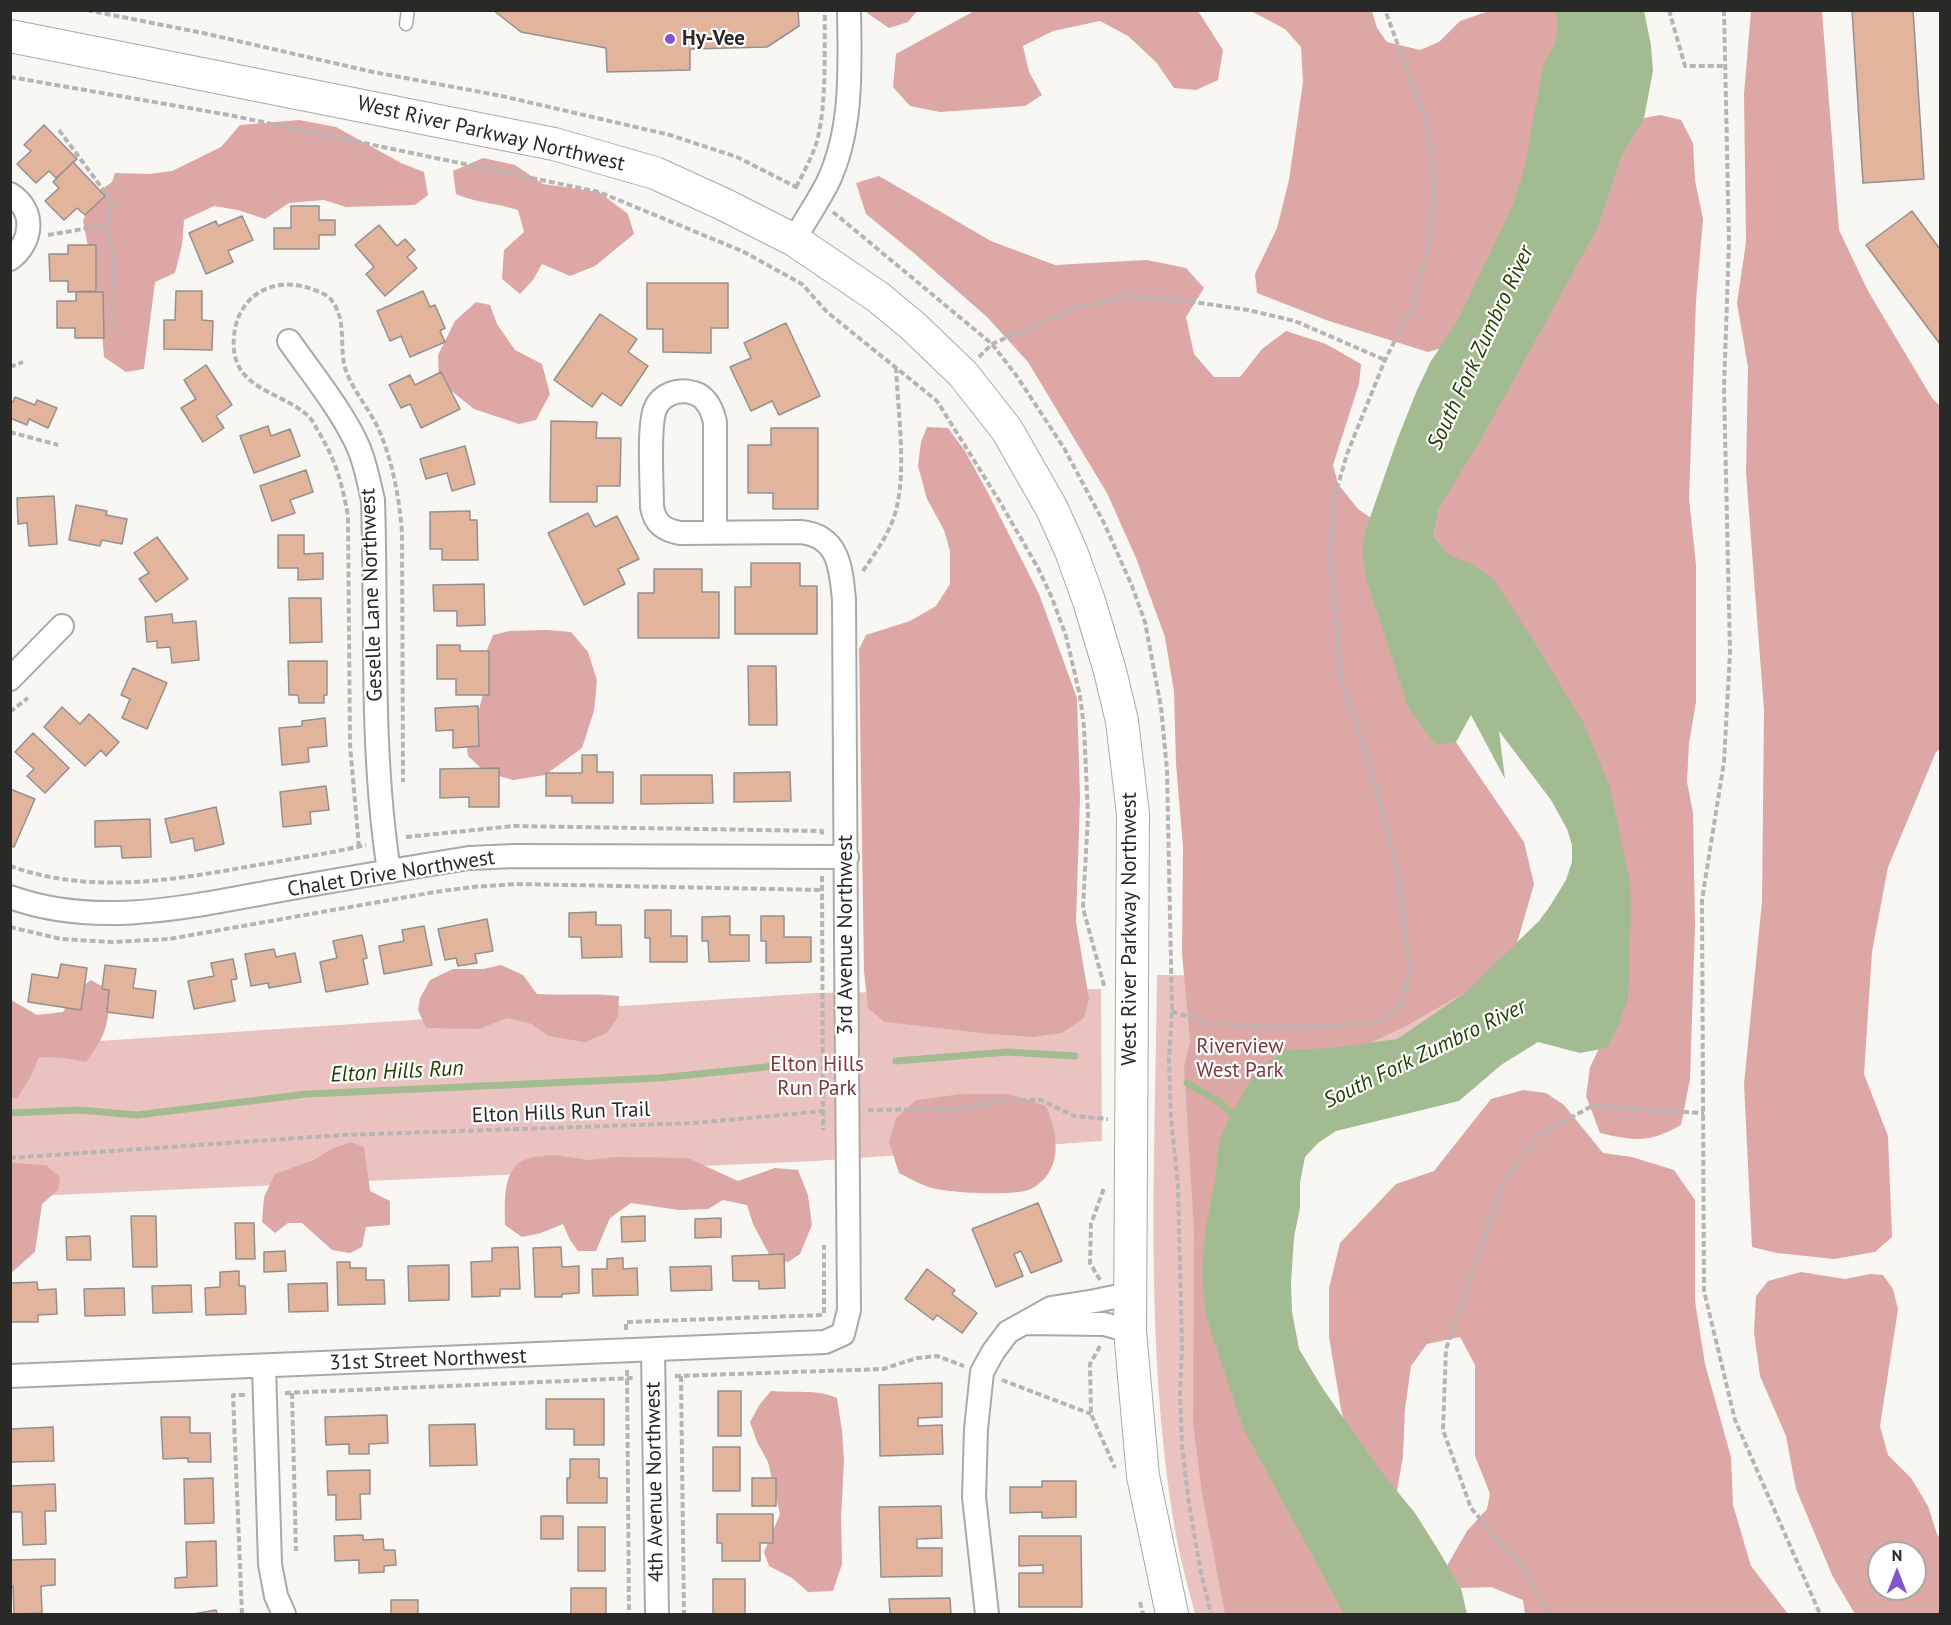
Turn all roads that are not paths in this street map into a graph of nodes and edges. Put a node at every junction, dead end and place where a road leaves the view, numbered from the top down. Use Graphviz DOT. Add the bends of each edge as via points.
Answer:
graph roads {
  1 [pos="408,10"];
  2 [pos="849,10"];
  3 [pos="406,24"];
  4 [pos="10,36"];
  5 [pos="10,194"];
  6 [pos="794,240"];
  7 [pos="10,259"];
  8 [pos="289,341"];
  9 [pos="715,532"];
  10 [pos="62,626"];
  11 [pos="10,680"];
  12 [pos="847,857"];
  13 [pos="389,871"];
  14 [pos="10,897"];
  15 [pos="1116,1289"];
  16 [pos="1024,1323"];
  17 [pos="843,1334"];
  18 [pos="1117,1335"];
  19 [pos="653,1350"];
  20 [pos="264,1367"];
  21 [pos="10,1376"];
  22 [pos="284,1614"];
  23 [pos="657,1614"];
  24 [pos="987,1614"];
  25 [pos="1172,1614"];
  1 -- 3 [label="lane"];
  2 -- 6 [label="street" via="849,94 842,141 828,183"];
  4 -- 6 [label="main road, West River Parkway Northwest" via="600,155 655,173"];
  5 -- 7 [label="street" via="24,207 29,222 28,238 20,252"];
  6 -- 15 [label="main road, West River Parkway Northwest" via="896,311 978,392 1007,430 1052,509 1089,601 1122,721 1133,814"];
  8 -- 13 [label="street, Geselle Lane Northwest" via="359,449 373,500 378,774"];
  9 -- 9 [label="street" via="669,531 654,514 652,422 658,403 672,393 698,394 713,411"];
  9 -- 12 [label="street, 3rd Avenue Northwest" via="815,534 830,546 842,572"];
  10 -- 11 [label="street"];
  12 -- 13 [label="street, Chalet Drive Northwest" via="515,856 469,858"];
  12 -- 17 [label="street, 3rd Avenue Northwest" via="849,1310"];
  13 -- 14 [label="street, Chalet Drive Northwest" via="166,911 65,911"];
  15 -- 16 [label="street" via="1095,1301 1051,1308"];
  15 -- 18 [label="main road, West River Parkway Northwest"];
  16 -- 18 [label="street" via="1104,1324"];
  16 -- 24 [label="street" via="1008,1332 993,1352 982,1372 978,1393 974,1497"];
  17 -- 19 [label="street, 31st Street Northwest" via="825,1342"];
  18 -- 25 [label="main road, West River Parkway Northwest"];
  19 -- 20 [label="street, 31st Street Northwest"];
  19 -- 23 [label="street, 4th Avenue Northwest"];
  20 -- 21 [label="street, 31st Street Northwest"];
  20 -- 22 [label="street" via="270,1564"];
}
